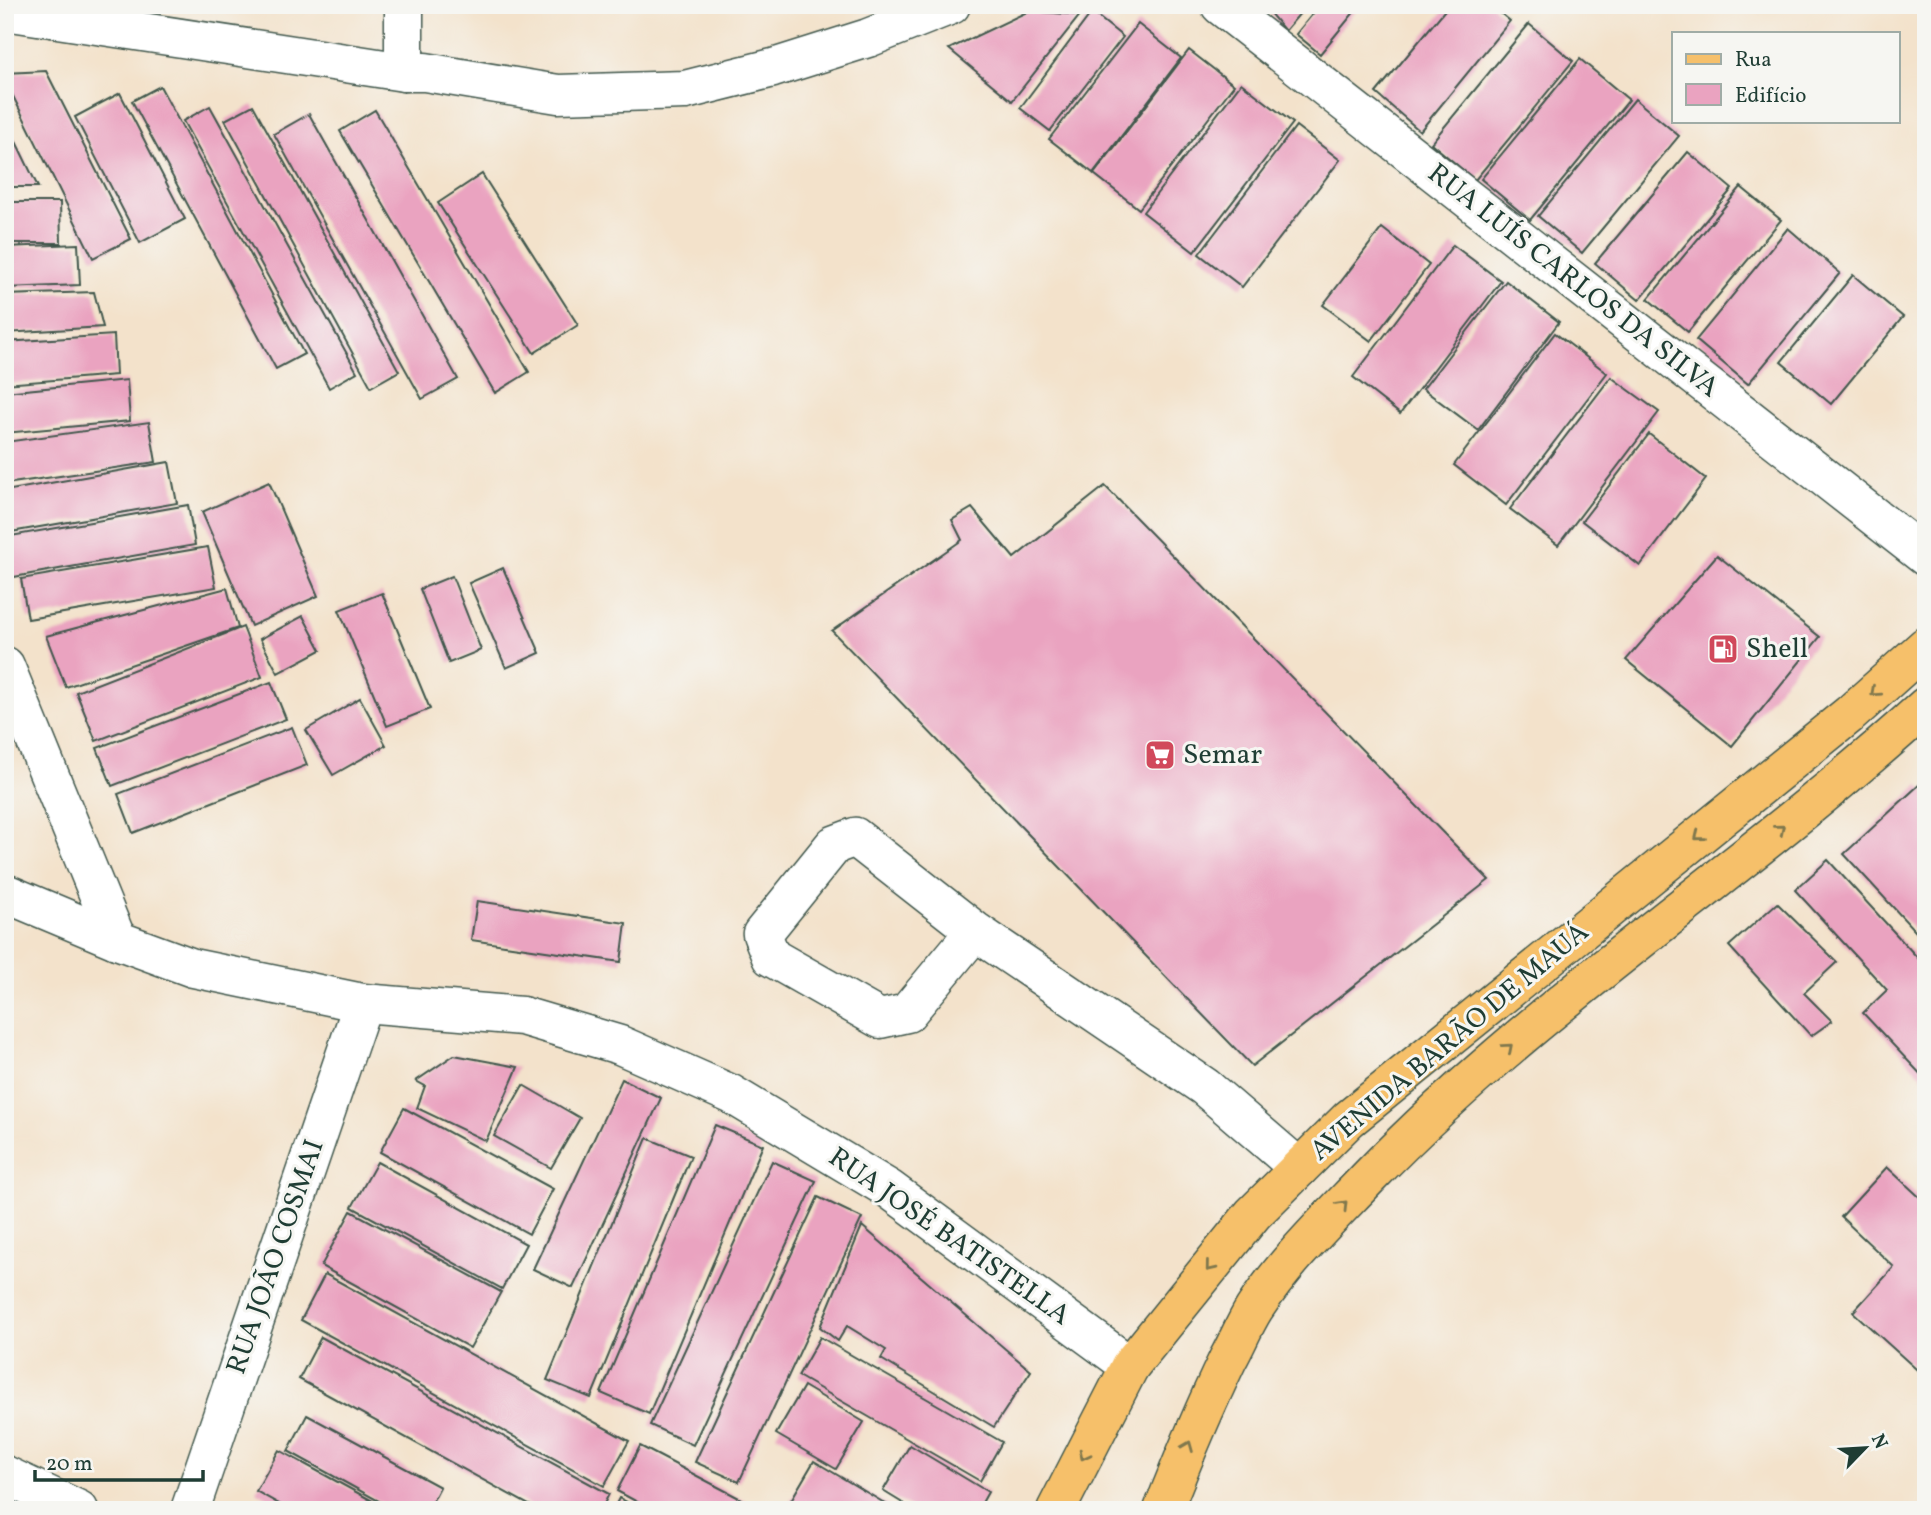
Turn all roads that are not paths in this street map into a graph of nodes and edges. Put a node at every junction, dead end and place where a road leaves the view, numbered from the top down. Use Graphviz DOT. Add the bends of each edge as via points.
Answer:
graph roads {
  1 [pos="404,5"];
  2 [pos="951,5"];
  3 [pos="1220,5"];
  4 [pos="5,11"];
  5 [pos="404,72"];
  6 [pos="1926,557"];
  7 [pos="1926,646"];
  8 [pos="5,666"];
  9 [pos="1926,706"];
  10 [pos="5,893"];
  11 [pos="975,931"];
  12 [pos="117,940"];
  13 [pos="363,1003"];
  14 [pos="1299,1168"];
  15 [pos="1130,1366"];
  16 [pos="5,1475"];
  17 [pos="79,1510"];
  18 [pos="190,1510"];
  19 [pos="1056,1510"];
  20 [pos="1163,1510"];
  1 -- 5 [label="street"];
  2 -- 5 [label="street" via="868,38 685,90 558,94"];
  3 -- 6 [label="street, RUA LUÍS CARLOS DA SILVA"];
  4 -- 5 [label="street"];
  7 -- 14 [label="main road, AVENIDA BARÃO DE MAUÁ, one-way" via="1839,723 1349,1119"];
  8 -- 12 [label="street"];
  20 -- 9 [label="main road, AVENIDA BARÃO DE MAUÁ, one-way" via="1201,1413 1253,1311 1305,1244 1420,1125 1501,1054"];
  10 -- 12 [label="street, RUA JOSÉ BATISTELLA"];
  11 -- 11 [label="street" via="907,1013 880,1018 771,957 762,934 834,845 855,836"];
  11 -- 14 [label="street" via="1205,1087"];
  12 -- 13 [label="street, RUA JOSÉ BATISTELLA" via="193,968"];
  13 -- 15 [label="street, RUA JOSÉ BATISTELLA" via="522,1016 620,1045 731,1094 889,1189"];
  13 -- 18 [label="street, RUA JOÃO COSMAI"];
  14 -- 15 [label="main road, AVENIDA BARÃO DE MAUÁ, one-way" via="1253,1214"];
  15 -- 19 [label="main road, AVENIDA BARÃO DE MAUÁ, one-way"];
  16 -- 17 [label="street"];
}
